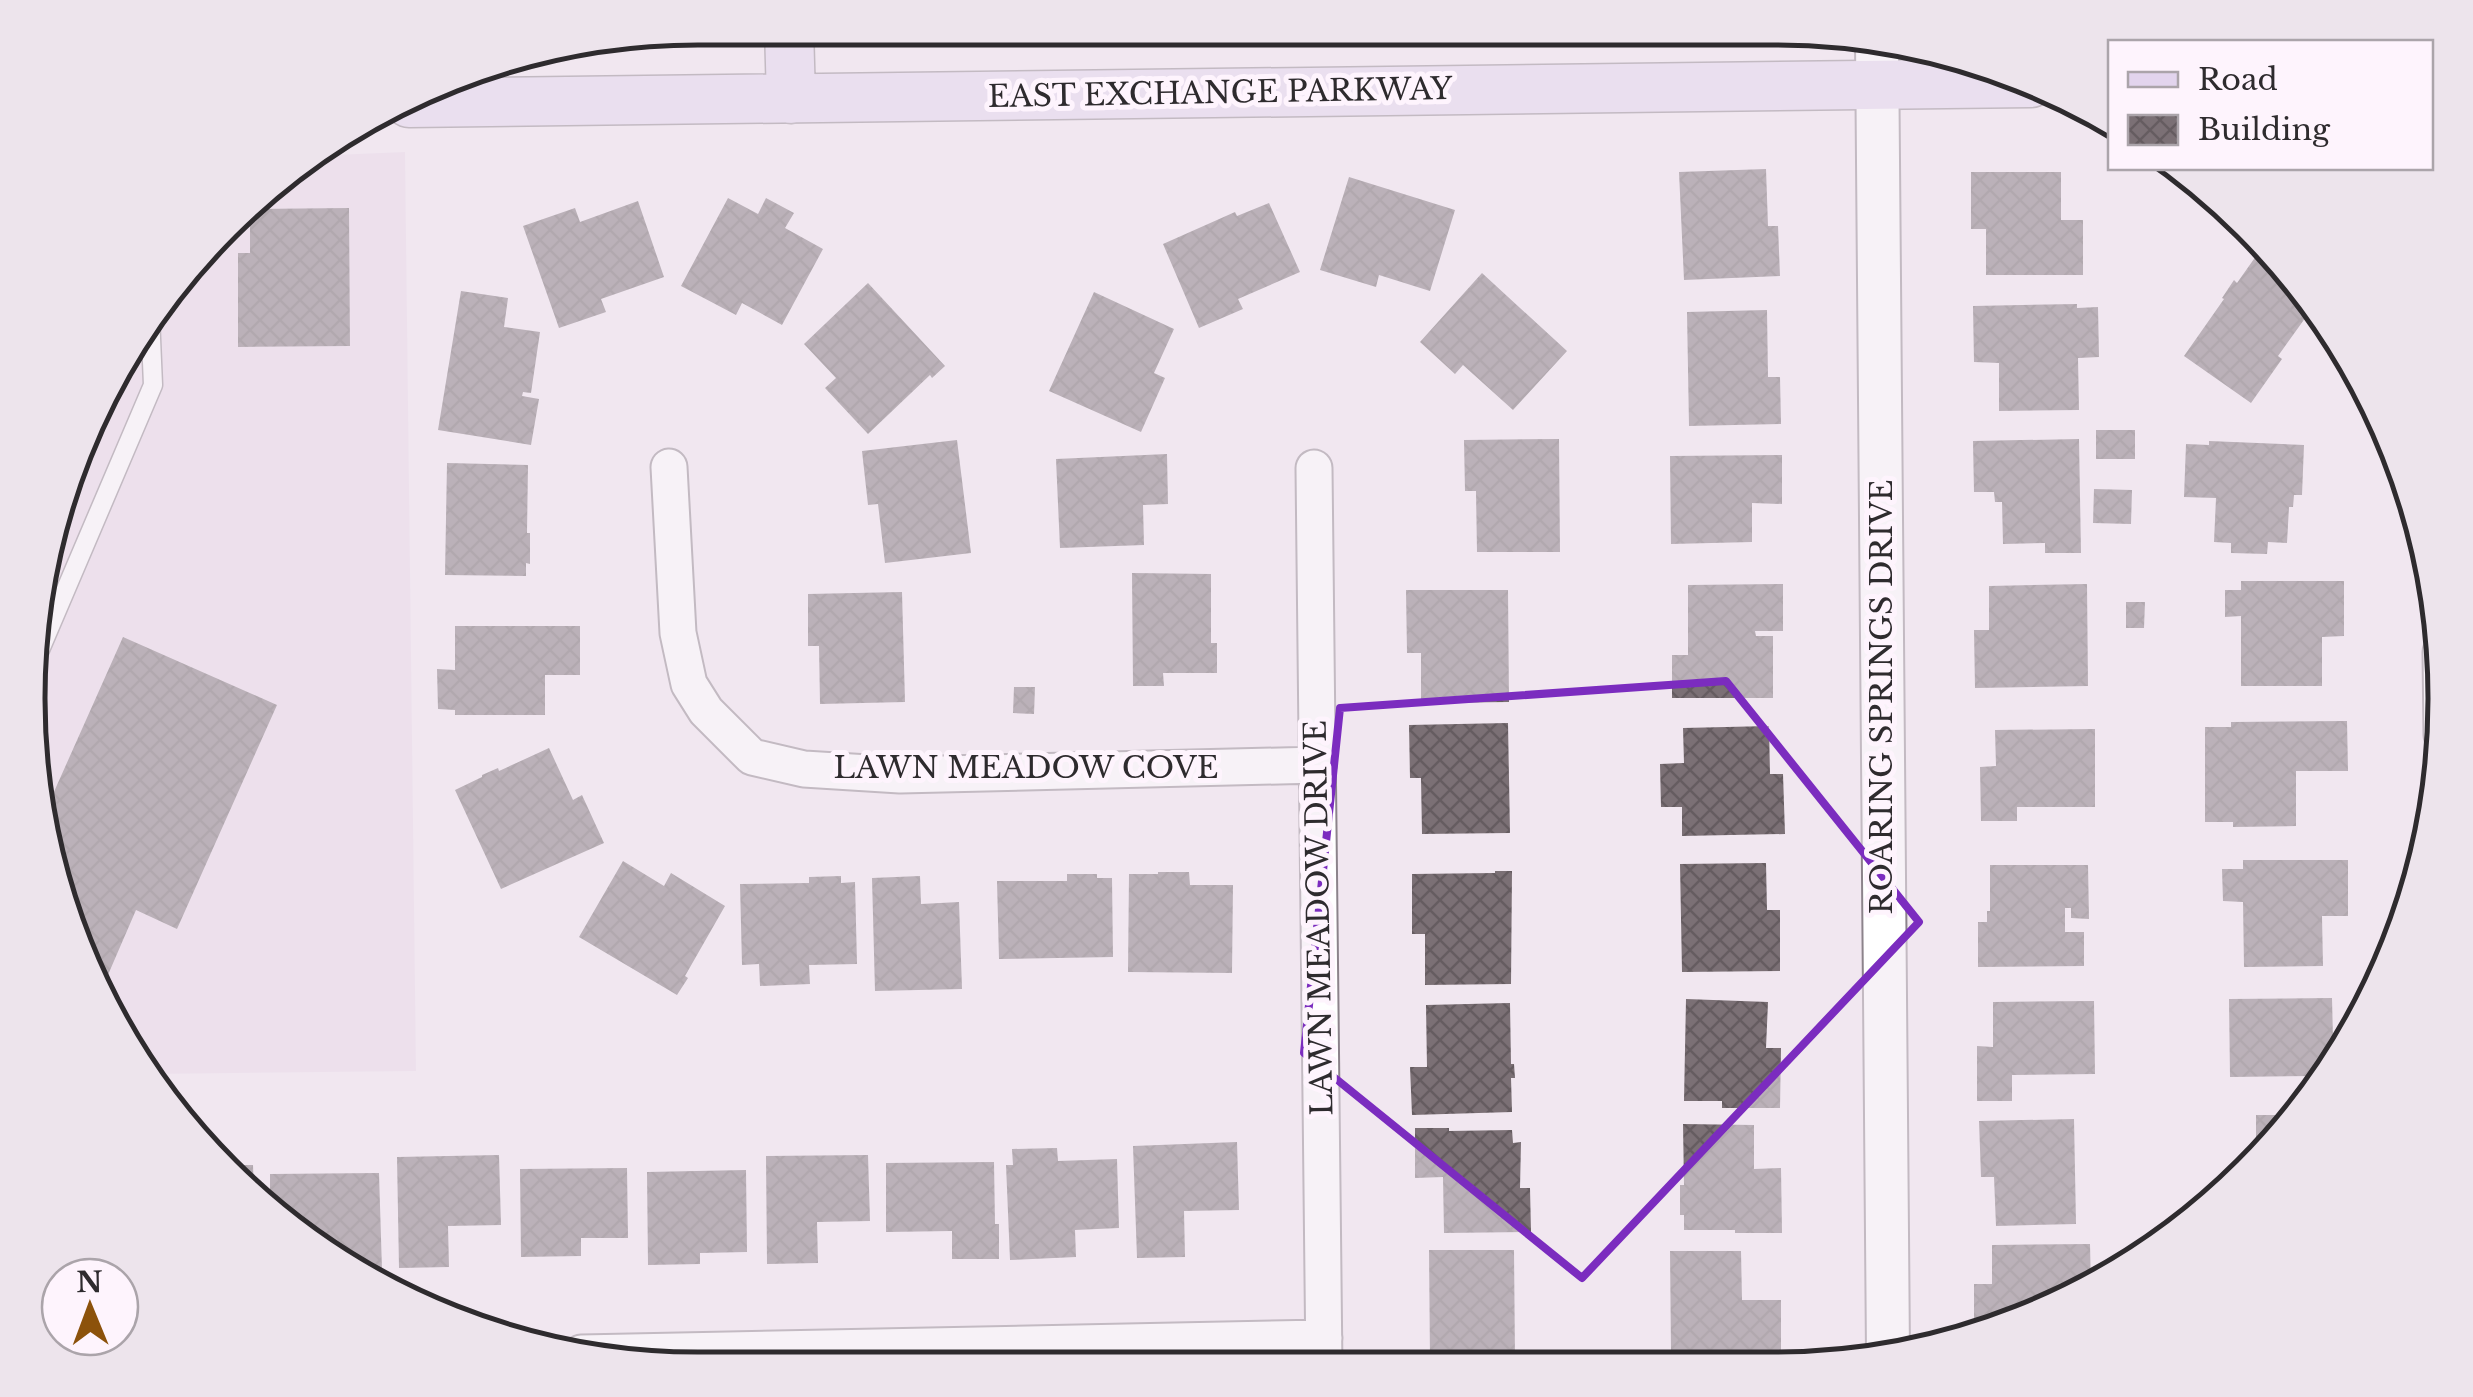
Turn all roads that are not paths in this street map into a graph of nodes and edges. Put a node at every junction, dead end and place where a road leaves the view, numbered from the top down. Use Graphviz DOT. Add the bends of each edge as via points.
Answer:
graph roads {
  1 [pos="790,45"];
  2 [pos="1877,63"];
  3 [pos="1969,75"];
  4 [pos="791,99"];
  5 [pos="432,102"];
  6 [pos="151,341"];
  7 [pos="669,467"];
  8 [pos="1314,468"];
  9 [pos="51,615"];
  10 [pos="1318,764"];
  11 [pos="1888,1341"];
  12 [pos="1324,1352"];
  1 -- 4 [label="main road"];
  2 -- 3 [label="main road, EAST EXCHANGE PARKWAY"];
  2 -- 4 [label="main road, EAST EXCHANGE PARKWAY"];
  2 -- 11 [label="street, ROARING SPRINGS DRIVE"];
  4 -- 5 [label="main road, EAST EXCHANGE PARKWAY"];
  6 -- 9 [label="lane" via="154,385"];
  7 -- 10 [label="street, LAWN MEADOW COVE" via="678,633 689,684 752,757 804,769 900,775"];
  8 -- 10 [label="street, LAWN MEADOW DRIVE"];
  10 -- 12 [label="street, LAWN MEADOW DRIVE"];
}
